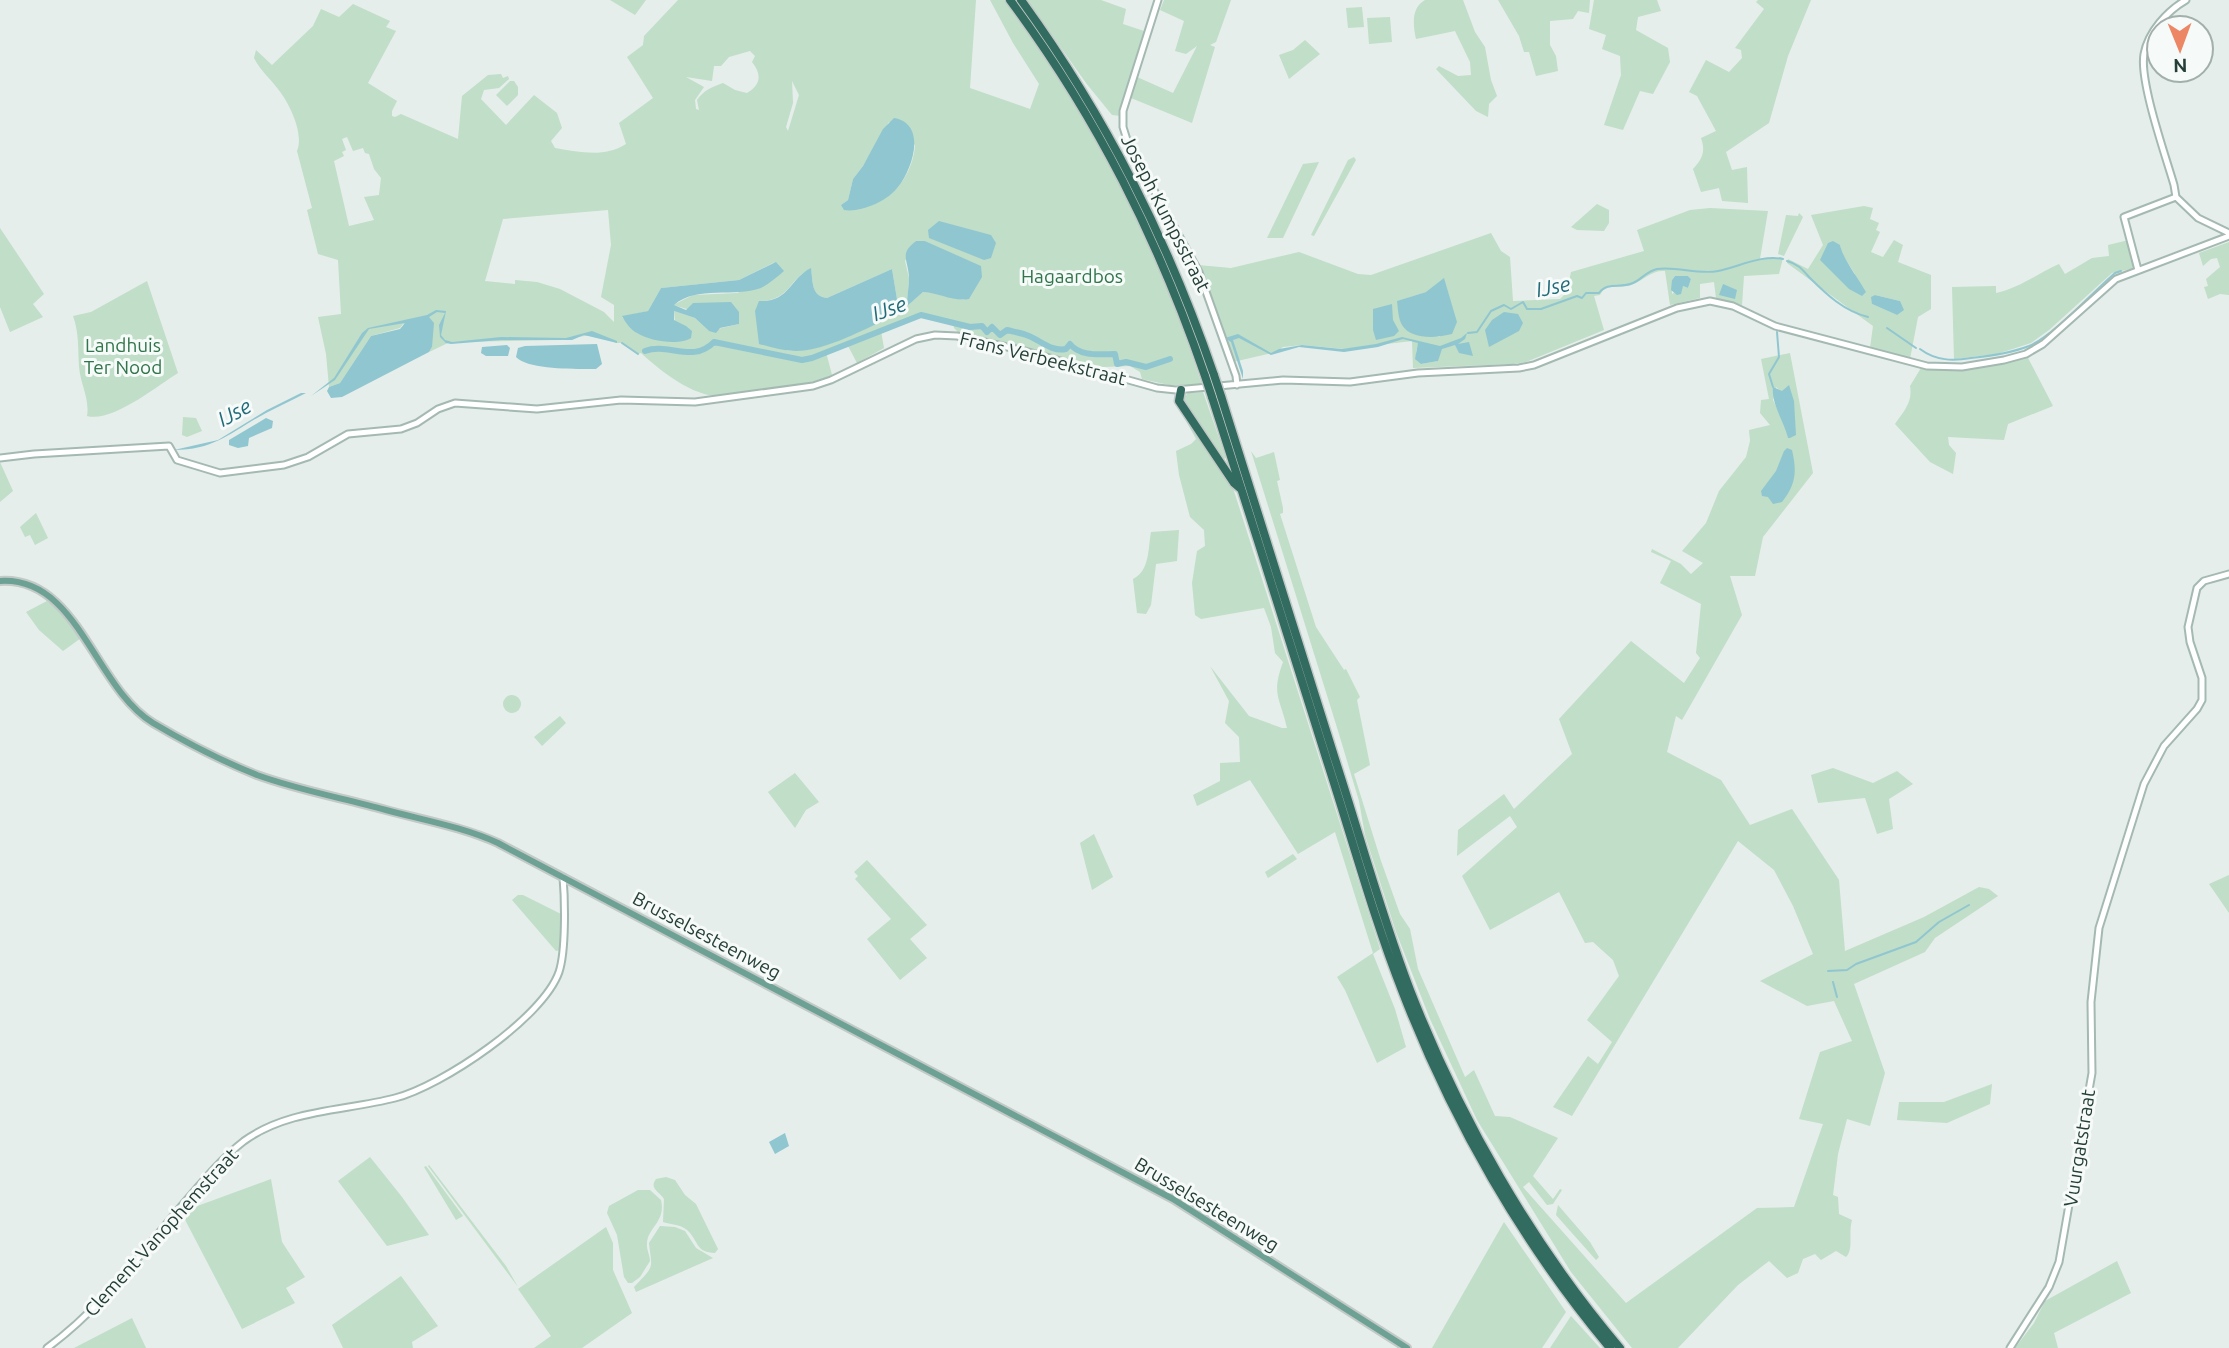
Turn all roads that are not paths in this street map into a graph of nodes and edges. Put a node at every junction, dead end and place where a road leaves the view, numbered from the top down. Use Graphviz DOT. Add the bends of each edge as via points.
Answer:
graph roads {
  1 [pos="1010,0"];
  2 [pos="1021,0"];
  3 [pos="1158,0"];
  4 [pos="2186,0"];
  5 [pos="2176,197"];
  6 [pos="2229,235"];
  7 [pos="2138,270"];
  8 [pos="1174,278"];
  9 [pos="1237,385"];
  10 [pos="1171,390"];
  11 [pos="1181,390"];
  12 [pos="1217,397"];
  13 [pos="1179,401"];
  14 [pos="0,458"];
  15 [pos="1242,491"];
  16 [pos="2229,574"];
  17 [pos="0,581"];
  18 [pos="563,877"];
  19 [pos="577,884"];
  20 [pos="564,891"];
  21 [pos="47,1348"];
  22 [pos="1407,1348"];
  23 [pos="1610,1348"];
  24 [pos="1620,1348"];
  25 [pos="2010,1348"];
  1 -- 8 [label="highway" via="1083,106"];
  2 -- 8 [label="highway" via="1090,102 1138,189"];
  3 -- 9 [label="street, Joseph Kumpsstraat" via="1125,105 1123,127 1199,272"];
  4 -- 5 [label="street" via="2157,28 2143,58"];
  5 -- 6 [label="street" via="2195,216"];
  5 -- 7 [label="street" via="2124,217"];
  6 -- 7 [label="street, Frans Verbeekstraat"];
  7 -- 9 [label="street, Frans Verbeekstraat" via="2116,279 2049,340 2016,358 1973,366 1940,367 1903,360 1780,328 1728,304 1698,302 1518,368 1350,382 1293,380"];
  8 -- 12 [label="highway, bridge"];
  9 -- 11 [label="street, Frans Verbeekstraat"];
  10 -- 11 [label="street, Frans Verbeekstraat"];
  10 -- 13 [label="highway"];
  10 -- 14 [label="street, Frans Verbeekstraat" via="1025,351 935,335 915,339 813,386 695,402 621,400 537,409 455,403 395,430 354,432 302,460 220,473 174,457 169,446"];
  11 -- 13 [label="highway"];
  12 -- 15 [label="highway"];
  12 -- 24 [label="highway" via="1426,1030 1510,1192 1557,1265"];
  13 -- 15 [label="highway"];
  15 -- 23 [label="highway" via="1378,923 1419,1033 1502,1196 1550,1270"];
  16 -- 25 [label="street, Vuurgatstraat" via="2201,583 2196,592 2188,627 2202,678 2202,700 2164,746 2138,797 2099,928 2091,994 2092,1073 2059,1262"];
  17 -- 18 [label="main road, Brusselsesteenweg" via="30,584 49,595 122,697 159,727 259,775 478,835"];
  18 -- 19 [label="main road, Brusselsesteenweg"];
  18 -- 20 [label="street, Clement Vanophemstraat"];
  19 -- 20 [label="street"];
  19 -- 22 [label="main road, Brusselsesteenweg" via="1173,1199"];
  20 -- 21 [label="street, Clement Vanophemstraat" via="560,970 535,1009 466,1064 425,1088 388,1100 299,1116 244,1141 81,1321"];
}
